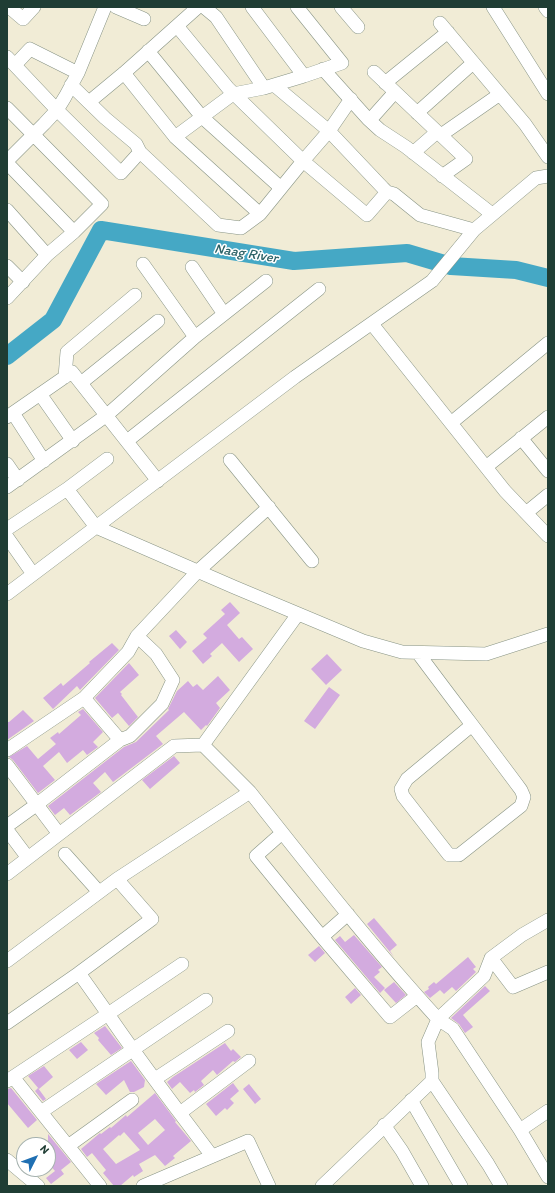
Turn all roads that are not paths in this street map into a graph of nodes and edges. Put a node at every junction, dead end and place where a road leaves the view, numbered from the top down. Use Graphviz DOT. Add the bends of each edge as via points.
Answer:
graph roads {
  1 [pos="9,7"];
  2 [pos="34,7"];
  3 [pos="105,7"];
  4 [pos="116,7"];
  5 [pos="198,7"];
  6 [pos="204,7"];
  7 [pos="252,7"];
  8 [pos="297,7"];
  9 [pos="341,7"];
  10 [pos="493,7"];
  11 [pos="545,7"];
  12 [pos="548,11"];
  13 [pos="144,19"];
  14 [pos="177,26"];
  15 [pos="358,27"];
  16 [pos="148,51"];
  17 [pos="11,61"];
  18 [pos="473,63"];
  19 [pos="323,69"];
  20 [pos="374,72"];
  21 [pos="78,73"];
  22 [pos="124,73"];
  23 [pos="304,76"];
  24 [pos="71,85"];
  25 [pos="269,86"];
  26 [pos="390,87"];
  27 [pos="233,94"];
  28 [pos="500,94"];
  29 [pos="548,94"];
  30 [pos="351,99"];
  31 [pos="89,102"];
  32 [pos="7,108"];
  33 [pos="57,110"];
  34 [pos="417,112"];
  35 [pos="202,117"];
  36 [pos="370,120"];
  37 [pos="329,131"];
  38 [pos="439,133"];
  39 [pos="33,135"];
  40 [pos="175,138"];
  41 [pos="140,152"];
  42 [pos="413,153"];
  43 [pos="548,157"];
  44 [pos="303,161"];
  45 [pos="7,162"];
  46 [pos="548,164"];
  47 [pos="442,176"];
  48 [pos="542,177"];
  49 [pos="281,188"];
  50 [pos="387,192"];
  51 [pos="7,210"];
  52 [pos="260,214"];
  53 [pos="492,214"];
  54 [pos="474,230"];
  55 [pos="74,232"];
  56 [pos="47,255"];
  57 [pos="143,264"];
  58 [pos="7,266"];
  59 [pos="192,268"];
  60 [pos="266,281"];
  61 [pos="23,282"];
  62 [pos="319,289"];
  63 [pos="135,295"];
  64 [pos="7,298"];
  65 [pos="224,314"];
  66 [pos="158,321"];
  67 [pos="372,324"];
  68 [pos="195,337"];
  69 [pos="548,343"];
  70 [pos="65,377"];
  71 [pos="81,383"];
  72 [pos="40,394"];
  73 [pos="10,415"];
  74 [pos="107,415"];
  75 [pos="548,416"];
  76 [pos="451,423"];
  77 [pos="521,438"];
  78 [pos="73,441"];
  79 [pos="127,441"];
  80 [pos="107,459"];
  81 [pos="230,460"];
  82 [pos="44,461"];
  83 [pos="7,464"];
  84 [pos="486,467"];
  85 [pos="548,471"];
  86 [pos="158,481"];
  87 [pos="12,483"];
  88 [pos="67,489"];
  89 [pos="548,495"];
  90 [pos="269,507"];
  91 [pos="526,513"];
  92 [pos="96,527"];
  93 [pos="7,529"];
  94 [pos="548,536"];
  95 [pos="7,537"];
  96 [pos="312,561"];
  97 [pos="198,571"];
  98 [pos="33,574"];
  99 [pos="7,594"];
  100 [pos="298,614"];
  101 [pos="548,634"];
  102 [pos="137,636"];
  103 [pos="418,653"];
  104 [pos="84,698"];
  105 [pos="472,725"];
  106 [pos="120,740"];
  107 [pos="203,745"];
  108 [pos="7,750"];
  109 [pos="7,765"];
  110 [pos="250,792"];
  111 [pos="36,805"];
  112 [pos="7,826"];
  113 [pos="7,830"];
  114 [pos="282,833"];
  115 [pos="59,834"];
  116 [pos="65,854"];
  117 [pos="28,858"];
  118 [pos="7,874"];
  119 [pos="118,878"];
  120 [pos="99,892"];
  121 [pos="348,914"];
  122 [pos="548,920"];
  123 [pos="322,937"];
  124 [pos="491,958"];
  125 [pos="7,961"];
  126 [pos="182,964"];
  127 [pos="548,972"];
  128 [pos="79,973"];
  129 [pos="417,996"];
  130 [pos="206,1000"];
  131 [pos="108,1014"];
  132 [pos="438,1019"];
  133 [pos="7,1023"];
  134 [pos="228,1031"];
  135 [pos="132,1051"];
  136 [pos="249,1061"];
  137 [pos="10,1079"];
  138 [pos="155,1079"];
  139 [pos="432,1081"];
  140 [pos="132,1100"];
  141 [pos="411,1100"];
  142 [pos="548,1111"];
  143 [pos="41,1112"];
  144 [pos="180,1113"];
  145 [pos="384,1125"];
  146 [pos="520,1130"];
  147 [pos="68,1146"];
  148 [pos="212,1156"];
  149 [pos="7,1160"];
  150 [pos="546,1168"];
  151 [pos="38,1186"];
  152 [pos="100,1186"];
  153 [pos="143,1186"];
  154 [pos="269,1186"];
  155 [pos="322,1186"];
  156 [pos="422,1186"];
  157 [pos="461,1186"];
  158 [pos="501,1186"];
  1 -- 2 [label="street" via="23,19"];
  3 -- 21 [label="street"];
  4 -- 13 [label="street"];
  5 -- 14 [label="street"];
  6 -- 25 [label="street" via="216,17"];
  7 -- 23 [label="street"];
  8 -- 19 [label="street" via="342,63"];
  9 -- 15 [label="street"];
  10 -- 29 [label="street"];
  11 -- 12 [label="street"];
  14 -- 16 [label="street"];
  14 -- 27 [label="street"];
  16 -- 22 [label="street"];
  16 -- 35 [label="street"];
  17 -- 21 [label="street" via="30,49"];
  17 -- 33 [label="street"];
  18 -- 26 [label="street" via="444,27"];
  18 -- 28 [label="street"];
  18 -- 34 [label="street"];
  19 -- 23 [label="street"];
  19 -- 30 [label="street"];
  20 -- 26 [label="street"];
  21 -- 24 [label="street"];
  22 -- 31 [label="street"];
  22 -- 40 [label="street"];
  23 -- 25 [label="street"];
  24 -- 31 [label="street"];
  24 -- 33 [label="street"];
  25 -- 27 [label="street"];
  25 -- 37 [label="street"];
  26 -- 34 [label="street"];
  26 -- 36 [label="street"];
  27 -- 35 [label="street"];
  27 -- 44 [label="street"];
  28 -- 38 [label="street"];
  28 -- 43 [label="street"];
  30 -- 36 [label="street"];
  30 -- 37 [label="street"];
  31 -- 41 [label="street" via="136,144"];
  32 -- 39 [label="street"];
  33 -- 39 [label="street"];
  33 -- 41 [label="street" via="121,173"];
  34 -- 38 [label="street"];
  35 -- 40 [label="street"];
  35 -- 49 [label="street"];
  36 -- 42 [label="street"];
  37 -- 44 [label="street"];
  37 -- 50 [label="street"];
  38 -- 42 [label="street"];
  38 -- 47 [label="street" via="466,159"];
  39 -- 45 [label="street"];
  39 -- 55 [label="street" via="102,204"];
  40 -- 52 [label="street"];
  41 -- 52 [label="street" via="218,225 241,228"];
  42 -- 47 [label="street"];
  44 -- 49 [label="street"];
  44 -- 50 [label="street" via="367,215"];
  45 -- 55 [label="street"];
  46 -- 48 [label="street"];
  47 -- 53 [label="street"];
  48 -- 53 [label="street"];
  49 -- 52 [label="street"];
  50 -- 54 [label="street" via="394,194 420,215"];
  51 -- 56 [label="street"];
  53 -- 54 [label="street"];
  54 -- 67 [label="street" via="432,281"];
  55 -- 56 [label="street"];
  56 -- 61 [label="street"];
  57 -- 68 [label="street"];
  58 -- 61 [label="street"];
  59 -- 65 [label="street"];
  60 -- 65 [label="street"];
  61 -- 64 [label="street"];
  62 -- 79 [label="street"];
  63 -- 70 [label="street" via="67,352"];
  65 -- 68 [label="street"];
  66 -- 71 [label="street"];
  67 -- 76 [label="street"];
  67 -- 86 [label="street" via="295,377"];
  68 -- 74 [label="street"];
  69 -- 76 [label="street"];
  70 -- 71 [label="street" via="72,372"];
  70 -- 72 [label="street"];
  71 -- 74 [label="street"];
  72 -- 73 [label="street"];
  72 -- 78 [label="street"];
  73 -- 82 [label="street"];
  74 -- 78 [label="street"];
  74 -- 79 [label="street"];
  75 -- 77 [label="street"];
  76 -- 84 [label="street"];
  77 -- 84 [label="street"];
  77 -- 85 [label="street"];
  78 -- 82 [label="street"];
  79 -- 86 [label="street"];
  80 -- 88 [label="street"];
  81 -- 90 [label="street"];
  82 -- 87 [label="street"];
  83 -- 87 [label="street"];
  84 -- 91 [label="street"];
  86 -- 92 [label="street"];
  88 -- 92 [label="street"];
  88 -- 93 [label="street"];
  89 -- 91 [label="street"];
  90 -- 96 [label="street"];
  90 -- 97 [label="street"];
  91 -- 94 [label="street"];
  92 -- 97 [label="street"];
  92 -- 98 [label="street"];
  95 -- 98 [label="street"];
  97 -- 100 [label="street"];
  97 -- 102 [label="street"];
  98 -- 99 [label="street"];
  100 -- 103 [label="street" via="363,641 402,652"];
  100 -- 107 [label="street"];
  101 -- 103 [label="street" via="486,654"];
  102 -- 104 [label="street" via="128,652"];
  102 -- 106 [label="street" via="156,654 173,680 162,704 130,736"];
  103 -- 105 [label="street"];
  104 -- 106 [label="street"];
  104 -- 108 [label="street"];
  105 -- 105 [label="street" via="524,797 521,806 459,855 449,855 403,796 401,789 407,779"];
  106 -- 111 [label="street"];
  107 -- 110 [label="street"];
  107 -- 115 [label="street" via="174,746"];
  109 -- 111 [label="street"];
  110 -- 114 [label="street"];
  110 -- 119 [label="street"];
  111 -- 112 [label="street"];
  111 -- 115 [label="street"];
  113 -- 117 [label="street"];
  114 -- 121 [label="street"];
  114 -- 123 [label="street" via="256,856"];
  115 -- 117 [label="street"];
  116 -- 120 [label="street"];
  117 -- 118 [label="street"];
  119 -- 120 [label="street"];
  119 -- 128 [label="street" via="152,919"];
  120 -- 125 [label="street"];
  121 -- 123 [label="street"];
  121 -- 129 [label="street"];
  122 -- 124 [label="street"];
  123 -- 129 [label="street" via="390,1017"];
  124 -- 127 [label="street" via="513,986"];
  124 -- 132 [label="street" via="484,976"];
  126 -- 131 [label="street"];
  128 -- 131 [label="street"];
  128 -- 133 [label="street"];
  129 -- 132 [label="street"];
  130 -- 135 [label="street"];
  131 -- 135 [label="street"];
  131 -- 137 [label="street"];
  132 -- 139 [label="street" via="428,1042"];
  132 -- 146 [label="street" via="452,1029"];
  134 -- 138 [label="street"];
  135 -- 138 [label="street"];
  135 -- 143 [label="street"];
  136 -- 144 [label="street"];
  137 -- 143 [label="street"];
  138 -- 144 [label="street"];
  139 -- 141 [label="street"];
  139 -- 158 [label="street"];
  140 -- 147 [label="street"];
  141 -- 145 [label="street"];
  141 -- 157 [label="street"];
  142 -- 146 [label="street"];
  143 -- 147 [label="street"];
  144 -- 148 [label="street"];
  145 -- 155 [label="street"];
  145 -- 156 [label="street"];
  146 -- 150 [label="street"];
  147 -- 152 [label="street"];
  148 -- 153 [label="street"];
  148 -- 154 [label="street" via="248,1141"];
  149 -- 151 [label="street"];
}
